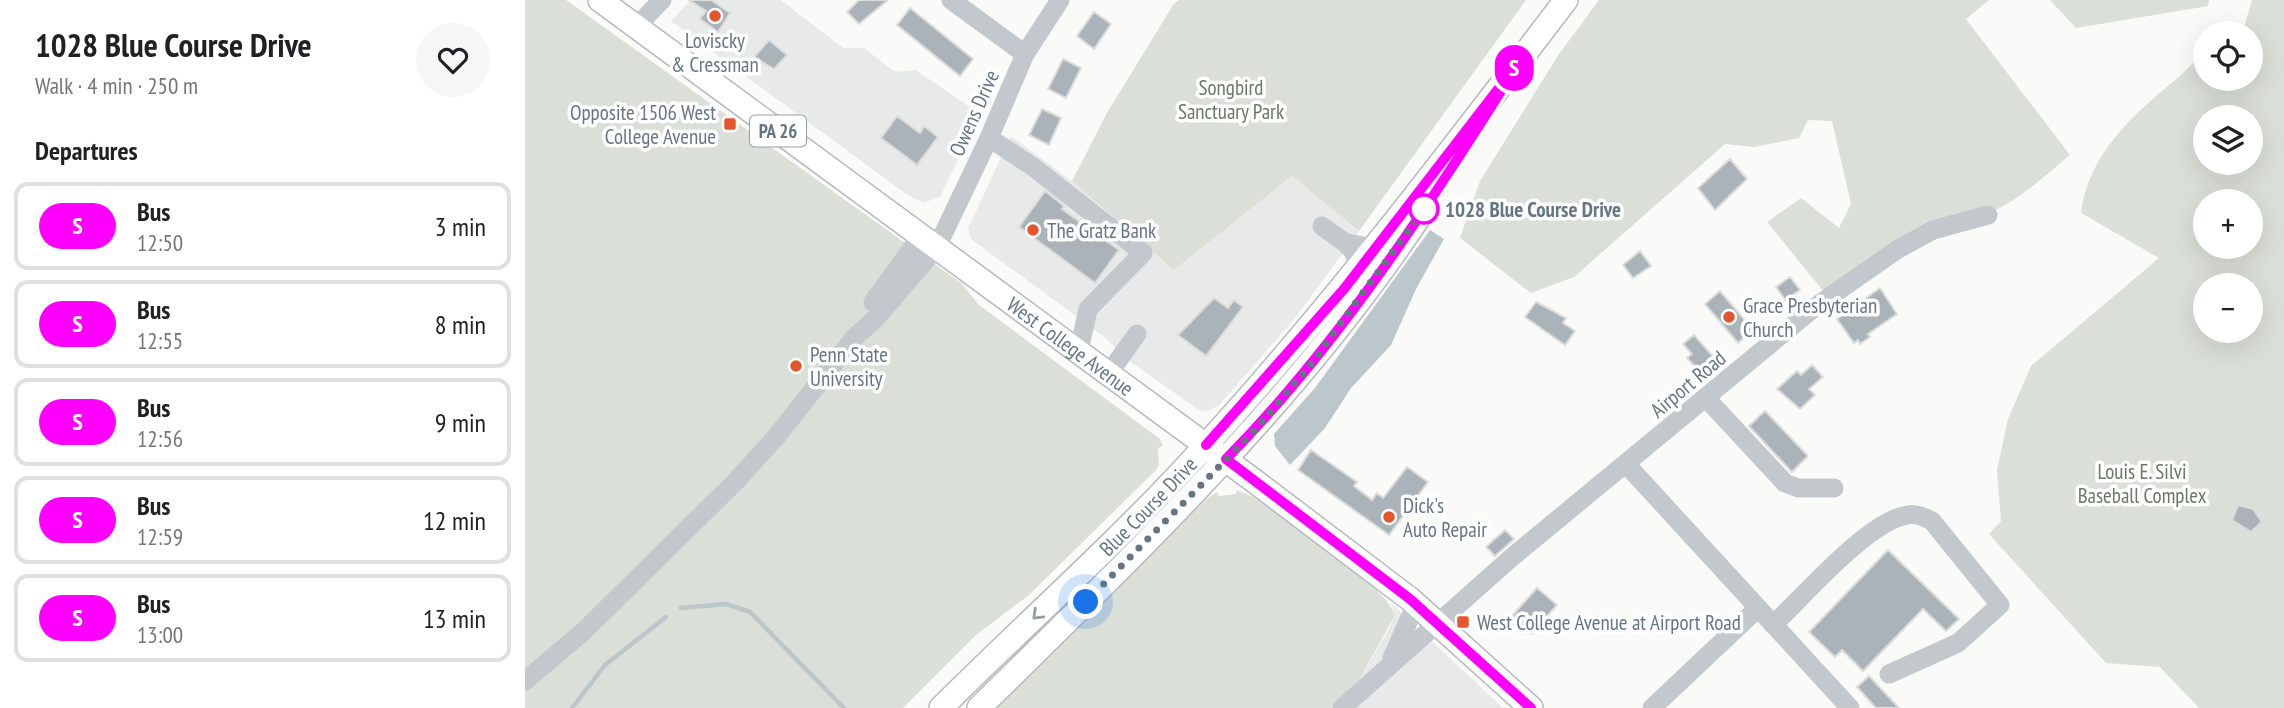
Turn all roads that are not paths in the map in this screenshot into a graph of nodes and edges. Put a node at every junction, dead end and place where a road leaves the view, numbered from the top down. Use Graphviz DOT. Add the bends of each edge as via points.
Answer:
graph roads {
  1 [pos="600,0"];
  2 [pos="662,0"];
  3 [pos="951,0"];
  4 [pos="1060,0"];
  5 [pos="1566,0"];
  6 [pos="636,27"];
  7 [pos="1024,54"];
  8 [pos="1522,58"];
  9 [pos="989,138"];
  10 [pos="1988,215"];
  11 [pos="1322,226"];
  12 [pos="929,242"];
  13 [pos="1344,242"];
  14 [pos="1376,249"];
  15 [pos="1360,269"];
  16 [pos="1137,334"];
  17 [pos="1079,351"];
  18 [pos="1109,373"];
  19 [pos="1706,398"];
  20 [pos="1206,445"];
  21 [pos="1226,459"];
  22 [pos="1626,464"];
  23 [pos="1834,488"];
  24 [pos="1416,604"];
  25 [pos="1758,608"];
  26 [pos="1438,623"];
  27 [pos="1773,625"];
  28 [pos="1391,663"];
  29 [pos="1889,674"];
  30 [pos="525,681"];
  31 [pos="1525,706"];
  32 [pos="941,708"];
  33 [pos="978,708"];
  34 [pos="1342,708"];
  35 [pos="1652,708"];
  36 [pos="1850,708"];
  1 -- 6 [label="main road, West College Avenue / PA 26"];
  2 -- 6 [label="street"];
  3 -- 7 [label="street"];
  4 -- 7 [label="street, Owens Drive"];
  5 -- 8 [label="main road, Blue Course Drive"];
  6 -- 12 [label="main road, West College Avenue / PA 26"];
  7 -- 9 [label="street, Owens Drive"];
  8 -- 14 [label="main road, Blue Course Drive"];
  8 -- 21 [label="main road, Blue Course Drive" via="1396,250 1311,364"];
  9 -- 12 [label="street, Owens Drive"];
  9 -- 17 [label="street" via="1143,253 1088,309"];
  10 -- 19 [label="street, Airport Road" via="1933,230 1898,249 1815,307"];
  11 -- 13 [label="street"];
  12 -- 17 [label="main road, West College Avenue / PA 26"];
  12 -- 30 [label="street, Owens Drive" via="876,318 855,337 737,480 584,631"];
  13 -- 14 [label="street"];
  13 -- 15 [label="street"];
  14 -- 15 [label="main road, Blue Course Drive"];
  15 -- 20 [label="main road, Blue Course Drive"];
  16 -- 18 [label="street"];
  17 -- 18 [label="main road, West College Avenue / PA 26"];
  18 -- 20 [label="main road, West College Avenue / PA 26"];
  19 -- 22 [label="street, Airport Road"];
  19 -- 23 [label="street" via="1784,483 1798,488"];
  20 -- 21 [label="main road, West College Avenue / PA 26"];
  20 -- 32 [label="main road, Blue Course Drive, one-way"];
  21 -- 24 [label="main road, West College Avenue / PA 26"];
  21 -- 33 [label="main road, Blue Course Drive"];
  22 -- 25 [label="street"];
  22 -- 26 [label="street, Airport Road"];
  24 -- 26 [label="main road, West College Avenue / PA 26"];
  24 -- 28 [label="street"];
  25 -- 27 [label="street"];
  25 -- 35 [label="street"];
  26 -- 28 [label="street, Airport Road"];
  26 -- 31 [label="main road, West College Avenue / PA 26"];
  27 -- 29 [label="street" via="1867,535 1908,514 1921,516 1932,521 2000,605 1958,643"];
  27 -- 36 [label="street"];
  28 -- 34 [label="street, Airport Road"];
}
